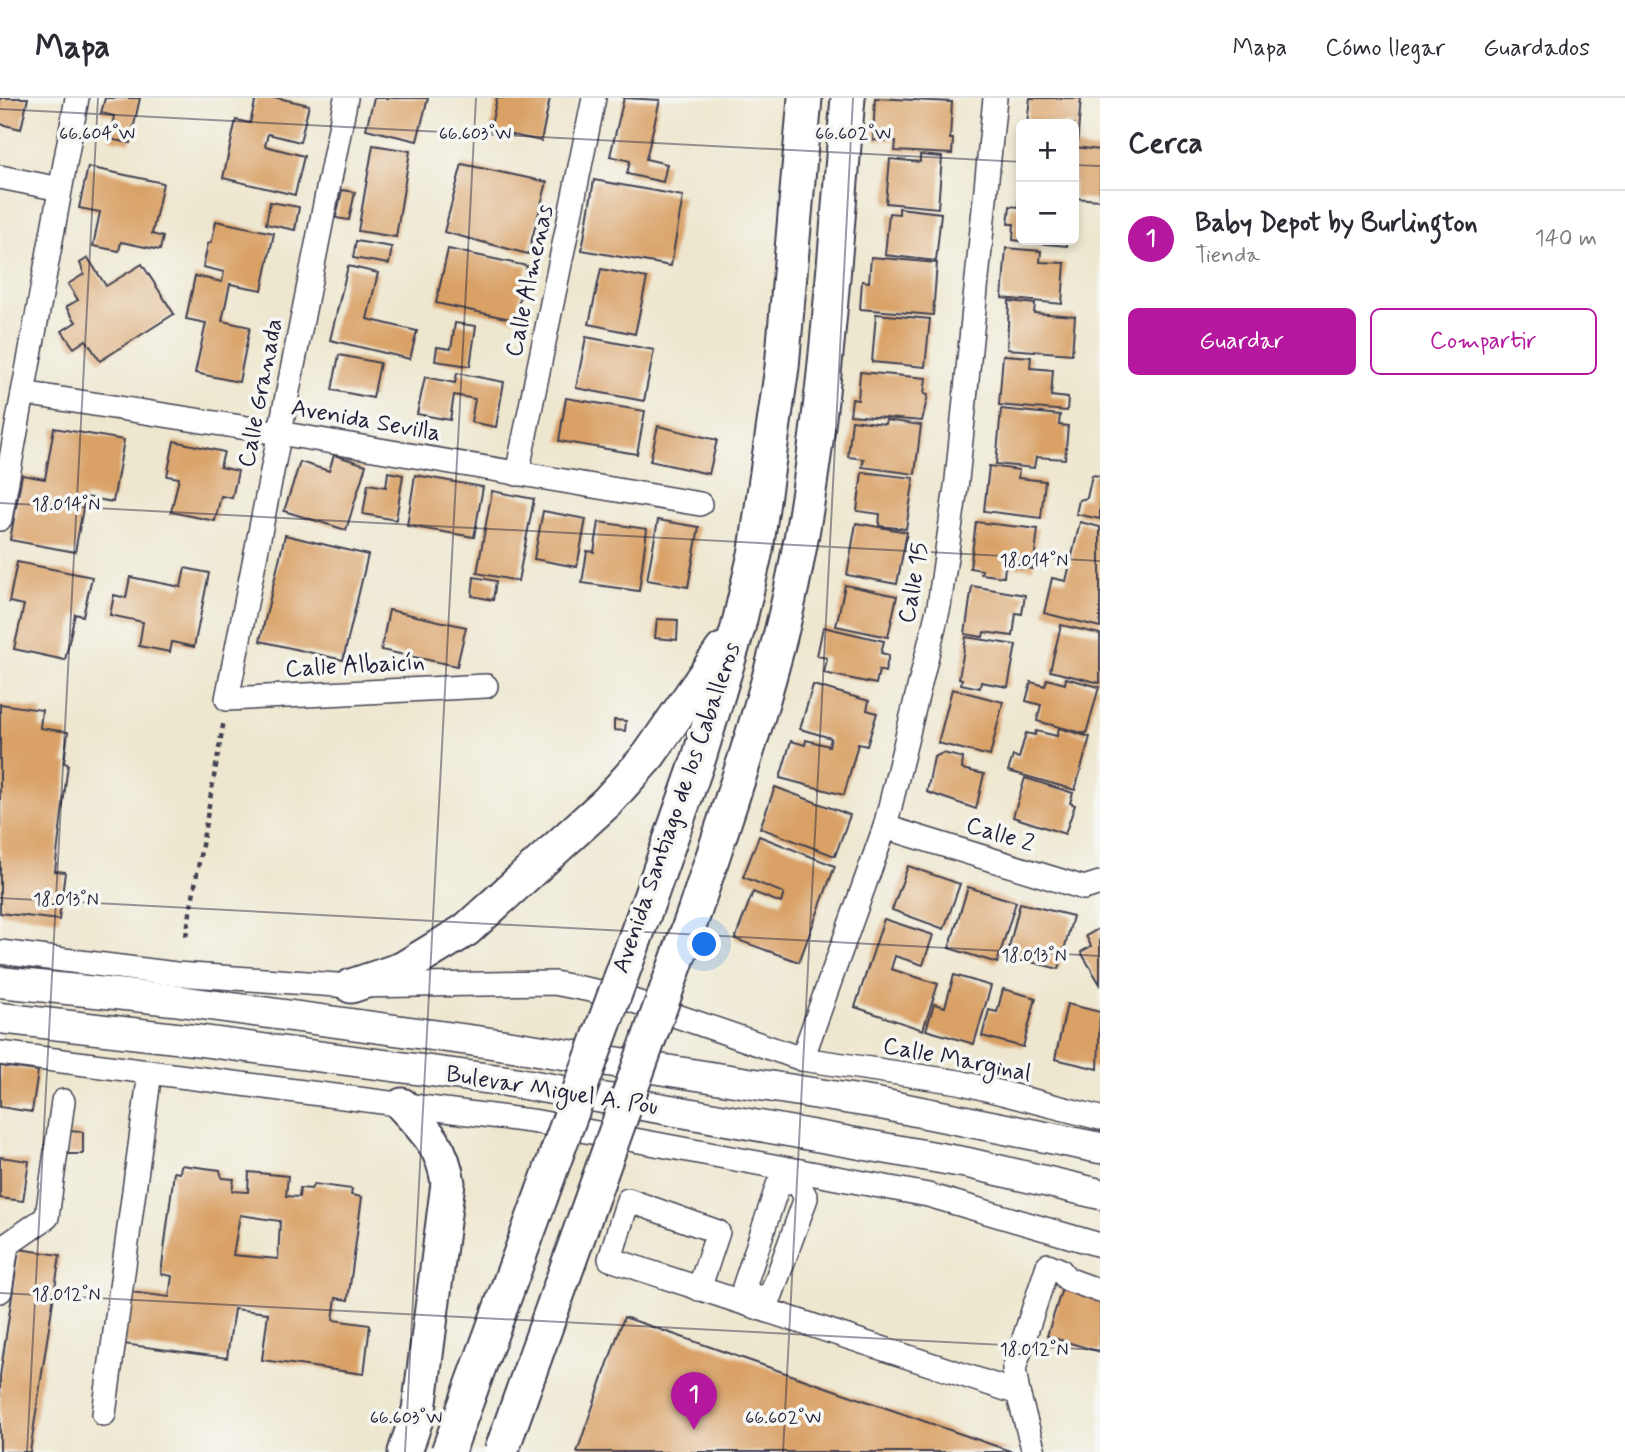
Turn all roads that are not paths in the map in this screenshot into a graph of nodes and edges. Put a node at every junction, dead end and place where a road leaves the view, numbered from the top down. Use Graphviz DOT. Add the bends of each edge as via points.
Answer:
graph roads {
  1 [pos="77,98"];
  2 [pos="346,98"];
  3 [pos="594,98"];
  4 [pos="805,98"];
  5 [pos="848,98"];
  6 [pos="995,98"];
  7 [pos="0,177"];
  8 [pos="60,189"];
  9 [pos="23,393"];
  10 [pos="279,433"];
  11 [pos="517,474"];
  12 [pos="700,504"];
  13 [pos="0,519"];
  14 [pos="738,628"];
  15 [pos="486,686"];
  16 [pos="227,699"];
  17 [pos="885,827"];
  18 [pos="1100,883"];
  19 [pos="0,952"];
  20 [pos="0,982"];
  21 [pos="351,986"];
  22 [pos="0,1018"];
  23 [pos="0,1053"];
  24 [pos="802,1059"];
  25 [pos="150,1072"];
  26 [pos="63,1101"];
  27 [pos="402,1105"];
  28 [pos="1100,1118"];
  29 [pos="1100,1148"];
  30 [pos="798,1176"];
  31 [pos="1100,1194"];
  32 [pos="1100,1245"];
  33 [pos="1054,1267"];
  34 [pos="1100,1274"];
  35 [pos="699,1289"];
  36 [pos="0,1291"];
  37 [pos="1100,1291"];
  38 [pos="754,1302"];
  39 [pos="1018,1393"];
  40 [pos="104,1415"];
  41 [pos="405,1452"];
  42 [pos="449,1452"];
  43 [pos="501,1452"];
  44 [pos="1034,1452"];
  1 -- 8 [label="street"];
  2 -- 10 [label="street, Calle Granada"];
  3 -- 11 [label="street, Calle Almenas"];
  4 -- 14 [label="highway, Avenida Santiago de los Caballeros" via="782,367 756,550"];
  5 -- 43 [label="highway, Avenida Santiago de los Caballeros, bridge" via="821,408 795,572 761,709 695,910"];
  6 -- 17 [label="street, Calle 15" via="957,480 939,606"];
  7 -- 8 [label="street"];
  8 -- 9 [label="street"];
  9 -- 10 [label="street, Avenida Sevilla"];
  9 -- 13 [label="street"];
  10 -- 11 [label="street, Avenida Sevilla"];
  10 -- 16 [label="street, Calle Granada"];
  11 -- 12 [label="street, Avenida Sevilla"];
  14 -- 21 [label="highway" via="656,746 598,810 466,930 402,969"];
  14 -- 42 [label="highway, Avenida Santiago de los Caballeros, bridge" via="699,758"];
  15 -- 16 [label="street, Calle Albaicín"];
  17 -- 18 [label="street, Calle 2" via="1084,888"];
  17 -- 24 [label="street, Calle 15"];
  19 -- 21 [label="street, Calle Marginal" via="176,974"];
  20 -- 29 [label="main road, Bulevar Miguel A. Pou" via="173,1000 506,1045 876,1103"];
  21 -- 24 [label="street, Calle Marginal" via="554,983 616,995"];
  22 -- 31 [label="main road, Bulevar Miguel A. Pou" via="508,1081 968,1163"];
  23 -- 25 [label="street"];
  24 -- 28 [label="street, Calle Marginal" via="959,1082"];
  25 -- 27 [label="street"];
  25 -- 40 [label="street"];
  26 -- 36 [label="street" via="47,1217 7,1245"];
  27 -- 30 [label="street" via="538,1122"];
  27 -- 41 [label="highway" via="439,1148 448,1183 419,1410"];
  30 -- 32 [label="street" via="928,1195"];
  30 -- 38 [label="street" via="778,1185 744,1287"];
  33 -- 34 [label="street" via="1071,1266"];
  33 -- 37 [label="street" via="1067,1279"];
  33 -- 39 [label="street" via="1014,1369"];
  35 -- 35 [label="street" via="610,1259 628,1200 718,1232"];
  35 -- 38 [label="street"];
  38 -- 39 [label="street"];
  39 -- 44 [label="street"];
}
